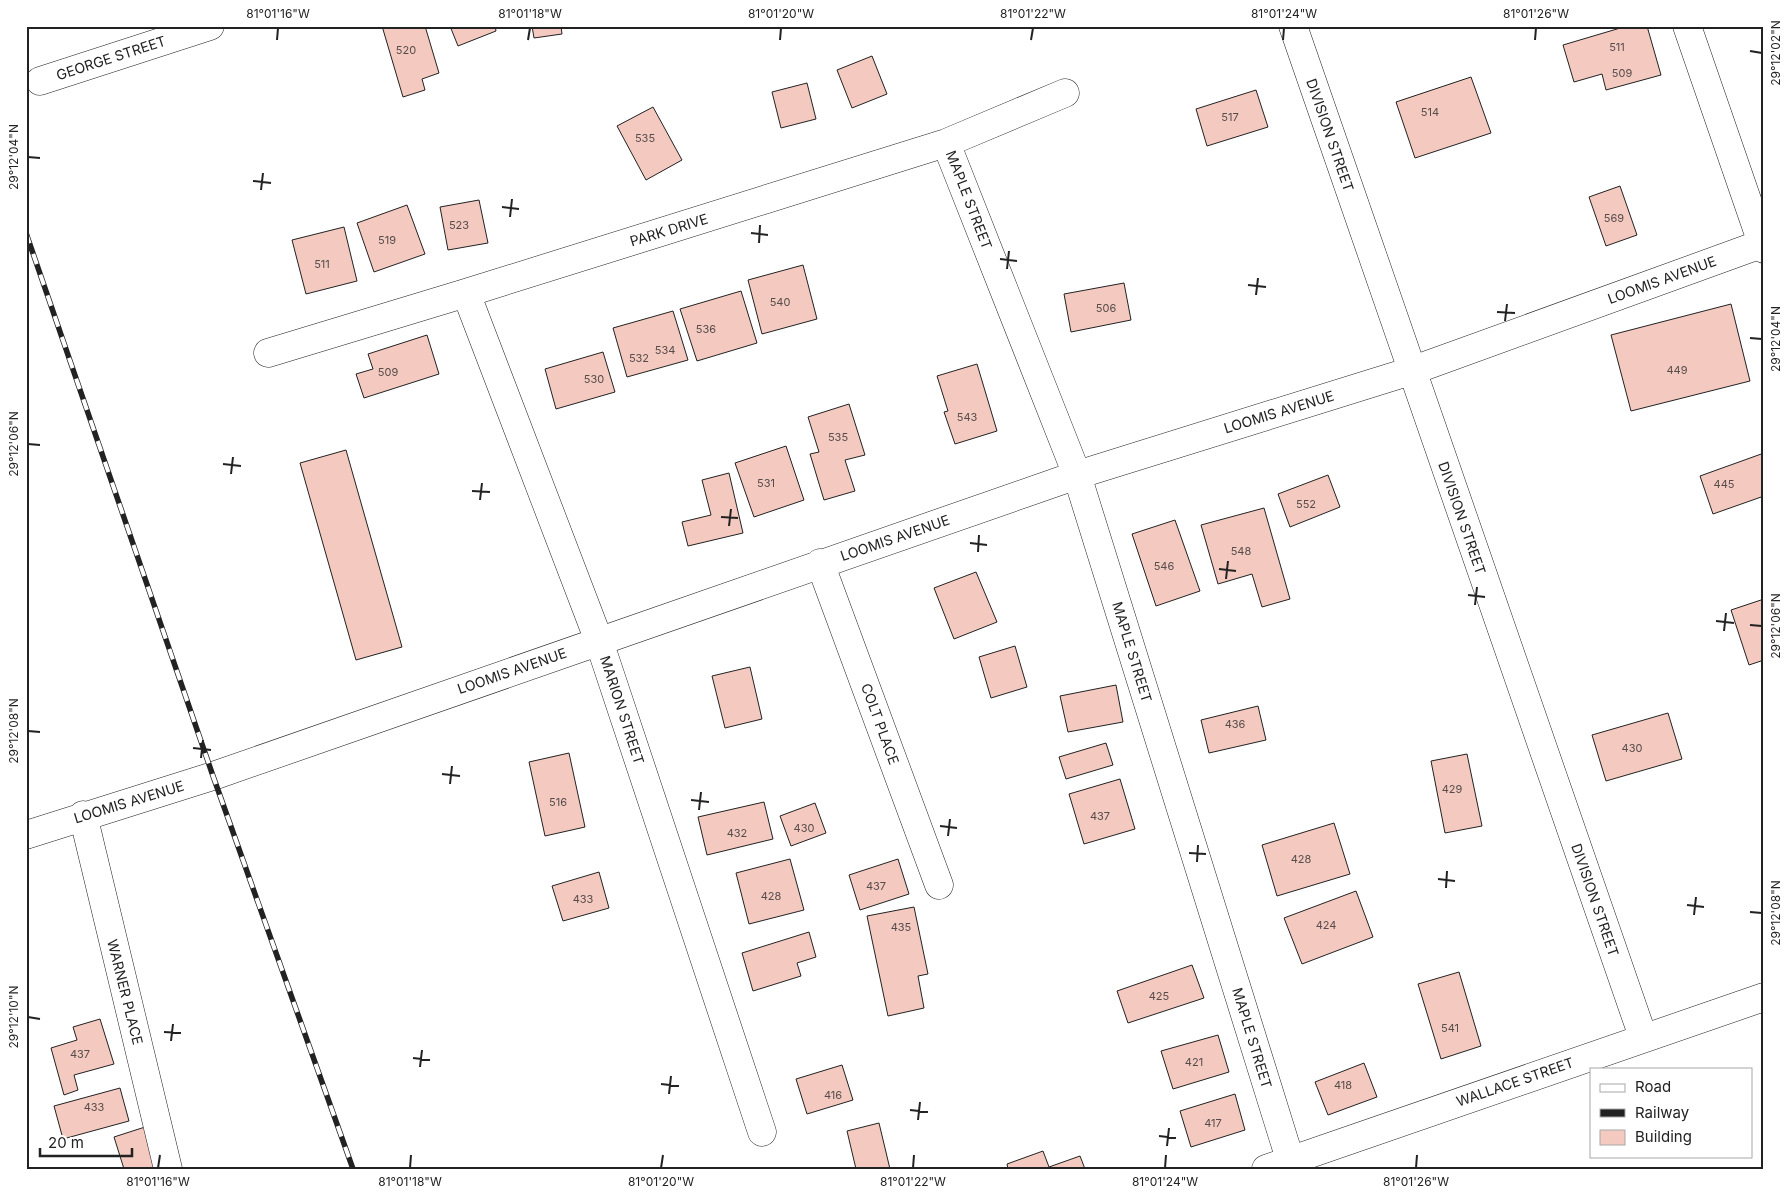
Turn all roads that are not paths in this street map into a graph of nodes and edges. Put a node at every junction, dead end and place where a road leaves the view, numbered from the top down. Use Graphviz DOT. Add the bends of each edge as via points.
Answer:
graph roads {
  1 [pos="210,26"];
  2 [pos="1293,26"];
  3 [pos="1687,26"];
  4 [pos="40,81"];
  5 [pos="1065,93"];
  6 [pos="946,143"];
  7 [pos="1763,245"];
  8 [pos="466,293"];
  9 [pos="268,353"];
  10 [pos="1411,370"];
  11 [pos="1077,475"];
  12 [pos="820,563"];
  13 [pos="599,641"];
  14 [pos="83,815"];
  15 [pos="26,835"];
  16 [pos="939,884"];
  17 [pos="1764,997"];
  18 [pos="1643,1037"];
  19 [pos="762,1132"];
  20 [pos="1283,1166"];
  21 [pos="168,1169"];
  1 -- 4 [label="street, GEORGE STREET"];
  2 -- 10 [label="street, DIVISION STREET"];
  3 -- 7 [label="street"];
  5 -- 6 [label="street, PARK DRIVE"];
  6 -- 8 [label="street, PARK DRIVE"];
  6 -- 11 [label="street, MAPLE STREET"];
  7 -- 10 [label="street, LOOMIS AVENUE"];
  8 -- 9 [label="street, PARK DRIVE"];
  8 -- 13 [label="street, MARION STREET"];
  10 -- 11 [label="street, LOOMIS AVENUE"];
  10 -- 18 [label="street, DIVISION STREET"];
  11 -- 12 [label="street, LOOMIS AVENUE"];
  11 -- 20 [label="street, MAPLE STREET"];
  12 -- 13 [label="street, LOOMIS AVENUE"];
  12 -- 16 [label="street, COLT PLACE"];
  13 -- 14 [label="street, LOOMIS AVENUE" via="213,776"];
  13 -- 19 [label="street, MARION STREET"];
  14 -- 15 [label="street, LOOMIS AVENUE"];
  14 -- 21 [label="street, WARNER PLACE"];
  17 -- 18 [label="street, WALLACE STREET"];
  18 -- 20 [label="street, WALLACE STREET"];
}
